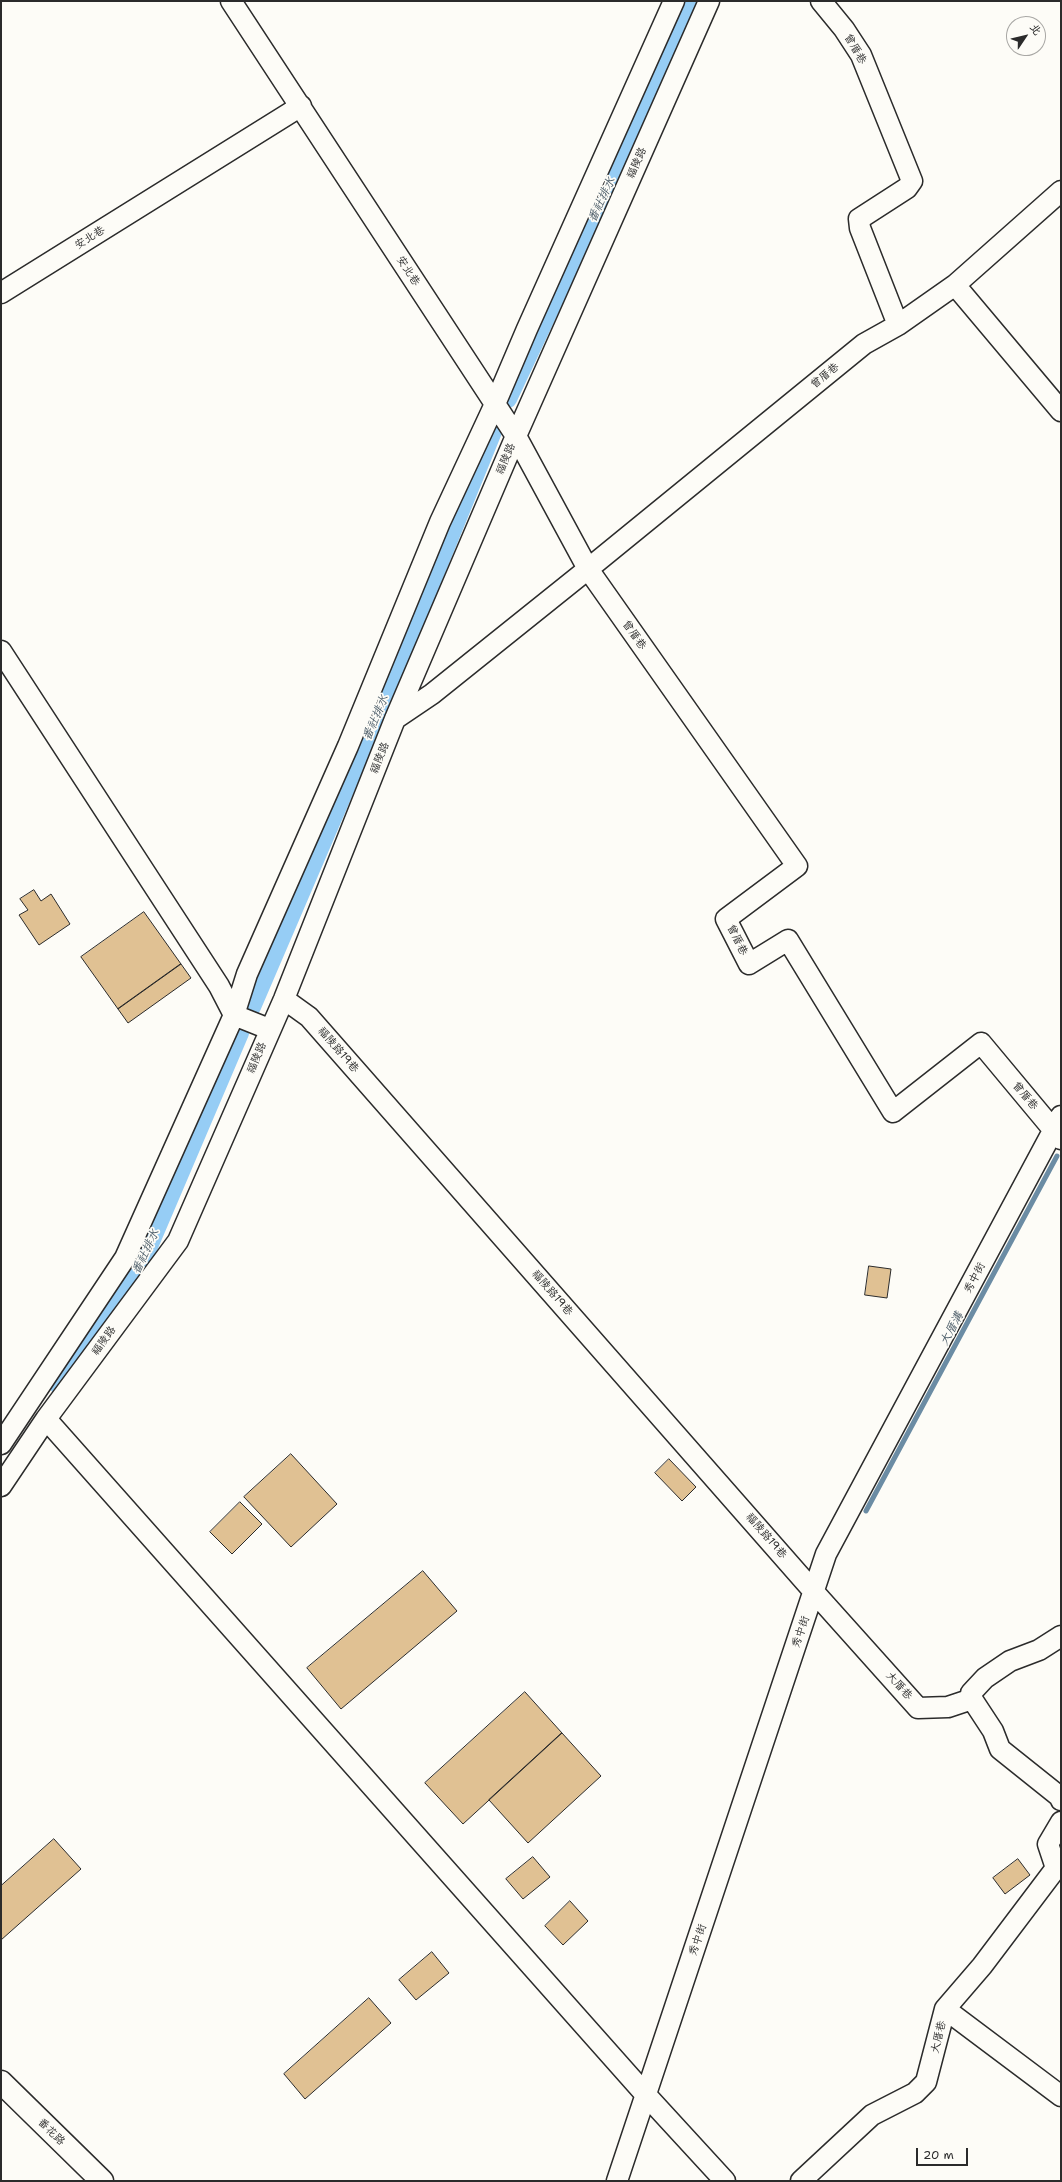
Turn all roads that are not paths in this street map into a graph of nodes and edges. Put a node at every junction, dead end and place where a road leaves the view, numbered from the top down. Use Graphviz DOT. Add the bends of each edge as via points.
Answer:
graph roads {
  1 [pos="231,1"];
  2 [pos="674,1"];
  3 [pos="709,1"];
  4 [pos="821,1"];
  5 [pos="301,106"];
  6 [pos="1061,191"];
  7 [pos="955,285"];
  8 [pos="1,293"];
  9 [pos="898,325"];
  10 [pos="495,404"];
  11 [pos="1061,411"];
  12 [pos="516,436"];
  13 [pos="588,569"];
  14 [pos="1,652"];
  15 [pos="395,719"];
  16 [pos="284,999"];
  17 [pos="234,1016"];
  18 [pos="269,1029"];
  19 [pos="1058,1129"];
  20 [pos="46,1419"];
  21 [pos="1,1444"];
  22 [pos="1,1486"];
  23 [pos="815,1593"];
  24 [pos="1061,1636"];
  25 [pos="972,1699"];
  26 [pos="1061,1800"];
  27 [pos="1061,1822"];
  28 [pos="1058,1868"];
  29 [pos="945,2009"];
  30 [pos="1,2082"];
  31 [pos="646,2095"];
  32 [pos="1061,2096"];
  33 [pos="102,2181"];
  34 [pos="617,2181"];
  35 [pos="725,2181"];
  36 [pos="801,2181"];
  1 -- 5 [label="street, 安北巷"];
  2 -- 10 [label="street"];
  3 -- 12 [label="street, 福陵路"];
  4 -- 9 [label="street, 曾厝巷" via="861,55 912,181 908,188 859,218 860,228"];
  5 -- 8 [label="street, 安北巷"];
  5 -- 10 [label="street, 安北巷"];
  6 -- 7 [label="street, 曾厝巷"];
  7 -- 9 [label="street, 曾厝巷"];
  7 -- 11 [label="street"];
  9 -- 13 [label="street, 曾厝巷" via="864,344"];
  10 -- 12 [label="street, 安北巷"];
  10 -- 17 [label="street" via="440,522 348,746 247,974"];
  12 -- 13 [label="street, 曾厝巷"];
  12 -- 15 [label="street, 福陵路"];
  13 -- 15 [label="street, 曾厝巷" via="438,689"];
  13 -- 19 [label="street, 曾厝巷" via="797,866 726,918 749,964 788,940 893,1112 981,1042"];
  14 -- 17 [label="street" via="219,986"];
  15 -- 16 [label="street, 福陵路"];
  16 -- 18 [label="street, 福陵路"];
  16 -- 23 [label="street, 福陵路19巷" via="308,1017"];
  17 -- 18 [label="street"];
  17 -- 21 [label="street" via="125,1258"];
  18 -- 20 [label="street, 福陵路" via="178,1241"];
  19 -- 23 [label="street, 秀中街" via="826,1554"];
  20 -- 22 [label="street, 福陵路"];
  20 -- 31 [label="street"];
  23 -- 25 [label="street, 大厝巷" via="918,1708 948,1707"];
  23 -- 31 [label="street, 秀中街"];
  24 -- 25 [label="street" via="1039,1650 1010,1661 985,1678 971,1693"];
  25 -- 26 [label="street" via="993,1731 1000,1749"];
  27 -- 28 [label="street, 大厝巷" via="1048,1844"];
  28 -- 29 [label="street, 大厝巷"];
  29 -- 32 [label="street"];
  29 -- 36 [label="street, 大厝巷" via="926,2082 915,2093 872,2115"];
  30 -- 33 [label="main road, 番花路"];
  31 -- 34 [label="street, 秀中街"];
  31 -- 35 [label="street"];
}
